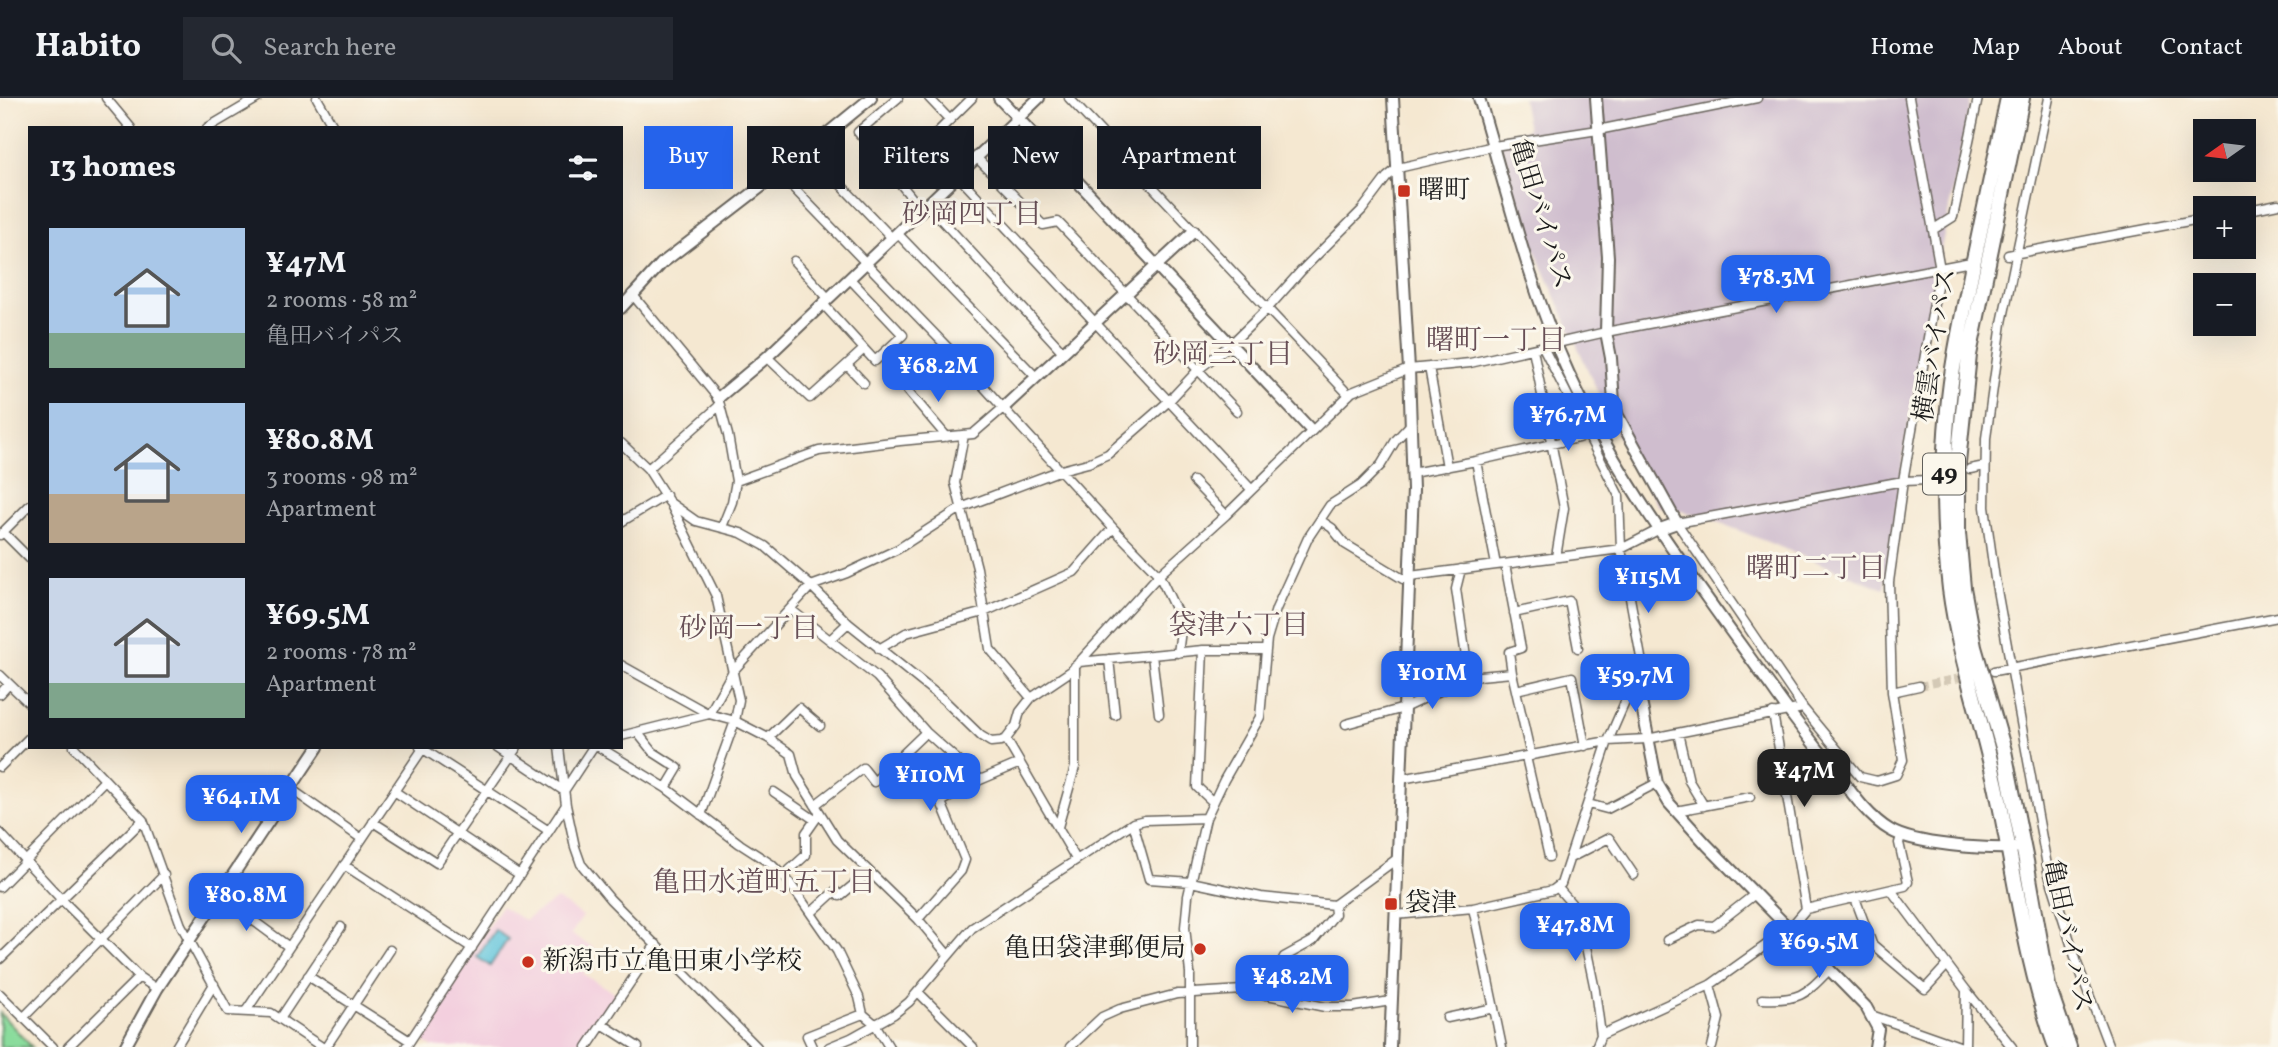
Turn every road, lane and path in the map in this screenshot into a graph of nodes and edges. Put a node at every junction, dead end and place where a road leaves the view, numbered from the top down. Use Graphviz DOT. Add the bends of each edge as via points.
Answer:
graph roads {
  1 [pos="106,98"];
  2 [pos="258,98"];
  3 [pos="317,98"];
  4 [pos="871,98"];
  5 [pos="898,98"];
  6 [pos="929,98"];
  7 [pos="972,98"];
  8 [pos="999,98"];
  9 [pos="1040,98"];
  10 [pos="1069,98"];
  11 [pos="1393,98"];
  12 [pos="1479,98"];
  13 [pos="1596,98"];
  14 [pos="1757,98"];
  15 [pos="1909,98"];
  16 [pos="1978,98"];
  17 [pos="2008,98"];
  18 [pos="2022,98"];
  19 [pos="2049,98"];
  20 [pos="1018,118"];
  21 [pos="950,120"];
  22 [pos="129,126"];
  23 [pos="210,126"];
  24 [pos="333,126"];
  25 [pos="837,126"];
  26 [pos="865,126"];
  27 [pos="944,126"];
  28 [pos="1598,130"];
  29 [pos="1494,146"];
  30 [pos="976,157"];
  31 [pos="1398,169"];
  32 [pos="845,187"];
  33 [pos="758,189"];
  34 [pos="794,189"];
  35 [pos="906,189"];
  36 [pos="942,189"];
  37 [pos="970,189"];
  38 [pos="2278,204"];
  39 [pos="924,206"];
  40 [pos="2256,209"];
  41 [pos="2193,220"];
  42 [pos="1934,229"];
  43 [pos="1194,231"];
  44 [pos="895,236"];
  45 [pos="2013,254"];
  46 [pos="794,261"];
  47 [pos="1970,262"];
  48 [pos="866,263"];
  49 [pos="1157,266"];
  50 [pos="1940,268"];
  51 [pos="850,279"];
  52 [pos="1127,293"];
  53 [pos="632,294"];
  54 [pos="826,301"];
  55 [pos="623,305"];
  56 [pos="1268,309"];
  57 [pos="1095,323"];
  58 [pos="1606,332"];
  59 [pos="1556,343"];
  60 [pos="1231,344"];
  61 [pos="1543,346"];
  62 [pos="864,349"];
  63 [pos="1533,349"];
  64 [pos="952,352"];
  65 [pos="1063,352"];
  66 [pos="767,357"];
  67 [pos="847,365"];
  68 [pos="1429,367"];
  69 [pos="1199,369"];
  70 [pos="1409,369"];
  71 [pos="928,375"];
  72 [pos="1036,377"];
  73 [pos="864,383"];
  74 [pos="908,391"];
  75 [pos="1349,395"];
  76 [pos="1169,401"];
  77 [pos="719,402"];
  78 [pos="1003,408"];
  79 [pos="1237,411"];
  80 [pos="1411,424"];
  81 [pos="1311,430"];
  82 [pos="964,435"];
  83 [pos="1587,436"];
  84 [pos="947,437"];
  85 [pos="1551,444"];
  86 [pos="623,445"];
  87 [pos="1476,461"];
  88 [pos="1985,466"];
  89 [pos="1447,467"];
  90 [pos="648,469"];
  91 [pos="1970,469"];
  92 [pos="1061,470"];
  93 [pos="1412,473"];
  94 [pos="1929,480"];
  95 [pos="736,481"];
  96 [pos="1193,481"];
  97 [pos="1903,481"];
  98 [pos="1251,489"];
  99 [pos="668,498"];
  100 [pos="28,507"];
  101 [pos="961,508"];
  102 [pos="1226,515"];
  103 [pos="1320,520"];
  104 [pos="623,521"];
  105 [pos="1677,523"];
  106 [pos="722,527"];
  107 [pos="1113,528"];
  108 [pos="1660,529"];
  109 [pos="1,533"];
  110 [pos="1621,549"];
  111 [pos="28,557"];
  112 [pos="1556,557"];
  113 [pos="1501,564"];
  114 [pos="1461,569"];
  115 [pos="1159,575"];
  116 [pos="1410,576"];
  117 [pos="811,586"];
  118 [pos="790,609"];
  119 [pos="985,611"];
  120 [pos="1514,613"];
  121 [pos="2278,617"];
  122 [pos="848,623"];
  123 [pos="830,640"];
  124 [pos="1578,648"];
  125 [pos="878,649"];
  126 [pos="1203,650"];
  127 [pos="1266,650"];
  128 [pos="1178,653"];
  129 [pos="1152,655"];
  130 [pos="1109,659"];
  131 [pos="1077,664"];
  132 [pos="623,666"];
  133 [pos="2011,668"];
  134 [pos="733,671"];
  135 [pos="1994,671"];
  136 [pos="1512,673"];
  137 [pos="0,675"];
  138 [pos="1636,676"];
  139 [pos="1469,677"];
  140 [pos="9,684"];
  141 [pos="1919,686"];
  142 [pos="1516,690"];
  143 [pos="1892,692"];
  144 [pos="0,694"];
  145 [pos="1031,698"];
  146 [pos="28,702"];
  147 [pos="1404,708"];
  148 [pos="1802,708"];
  149 [pos="1787,709"];
  150 [pos="1773,713"];
  151 [pos="709,714"];
  152 [pos="1158,714"];
  153 [pos="1115,715"];
  154 [pos="735,721"];
  155 [pos="1346,724"];
  156 [pos="820,726"];
  157 [pos="637,732"];
  158 [pos="926,732"];
  159 [pos="1678,733"];
  160 [pos="623,736"];
  161 [pos="768,738"];
  162 [pos="28,739"];
  163 [pos="1006,739"];
  164 [pos="1647,739"];
  165 [pos="1608,741"];
  166 [pos="1585,746"];
  167 [pos="76,749"];
  168 [pos="317,749"];
  169 [pos="421,749"];
  170 [pos="424,749"];
  171 [pos="501,749"];
  172 [pos="515,749"];
  173 [pos="559,749"];
  174 [pos="592,749"];
  175 [pos="602,749"];
  176 [pos="511,756"];
  177 [pos="1529,756"];
  178 [pos="1020,763"];
  179 [pos="0,768"];
  180 [pos="1401,779"];
  181 [pos="105,780"];
  182 [pos="980,780"];
  183 [pos="1657,783"];
  184 [pos="666,788"];
  185 [pos="291,789"];
  186 [pos="486,790"];
  187 [pos="394,791"];
  188 [pos="564,791"];
  189 [pos="774,792"];
  190 [pos="1750,797"];
  191 [pos="1213,802"];
  192 [pos="1588,804"];
  193 [pos="566,805"];
  194 [pos="1704,806"];
  195 [pos="1676,811"];
  196 [pos="817,812"];
  197 [pos="701,815"];
  198 [pos="1206,818"];
  199 [pos="143,820"];
  200 [pos="373,822"];
  201 [pos="1133,823"];
  202 [pos="1058,827"];
  203 [pos="549,831"];
  204 [pos="0,833"];
  205 [pos="457,833"];
  206 [pos="1901,836"];
  207 [pos="362,839"];
  208 [pos="2043,846"];
  209 [pos="2016,848"];
  210 [pos="1549,857"];
  211 [pos="1398,858"];
  212 [pos="1570,858"];
  213 [pos="26,859"];
  214 [pos="1076,859"];
  215 [pos="344,865"];
  216 [pos="869,872"];
  217 [pos="164,875"];
  218 [pos="520,875"];
  219 [pos="1634,875"];
  220 [pos="783,876"];
  221 [pos="1191,882"];
  222 [pos="0,887"];
  223 [pos="1557,887"];
  224 [pos="1891,890"];
  225 [pos="1755,894"];
  226 [pos="220,896"];
  227 [pos="1855,898"];
  228 [pos="62,900"];
  229 [pos="1334,905"];
  230 [pos="1473,908"];
  231 [pos="1807,909"];
  232 [pos="811,913"];
  233 [pos="1395,915"];
  234 [pos="918,919"];
  235 [pos="341,927"];
  236 [pos="1790,928"];
  237 [pos="100,939"];
  238 [pos="190,940"];
  239 [pos="1667,940"];
  240 [pos="656,944"];
  241 [pos="289,947"];
  242 [pos="471,948"];
  243 [pos="390,950"];
  244 [pos="948,956"];
  245 [pos="0,959"];
  246 [pos="1947,965"];
  247 [pos="1830,969"];
  248 [pos="309,976"];
  249 [pos="139,977"];
  250 [pos="214,984"];
  251 [pos="1710,985"];
  252 [pos="157,989"];
  253 [pos="1966,990"];
  254 [pos="918,992"];
  255 [pos="1189,993"];
  256 [pos="0,994"];
  257 [pos="1266,995"];
  258 [pos="1762,999"];
  259 [pos="1391,1001"];
  260 [pos="354,1005"];
  261 [pos="1494,1009"];
  262 [pos="246,1011"];
  263 [pos="863,1014"];
  264 [pos="1871,1016"];
  265 [pos="23,1017"];
  266 [pos="1447,1018"];
  267 [pos="280,1019"];
  268 [pos="602,1024"];
  269 [pos="875,1024"];
  270 [pos="1601,1035"];
  271 [pos="408,1044"];
  272 [pos="53,1047"];
  273 [pos="68,1047"];
  274 [pos="125,1047"];
  275 [pos="176,1047"];
  276 [pos="324,1047"];
  277 [pos="587,1047"];
  278 [pos="638,1047"];
  279 [pos="757,1047"];
  280 [pos="812,1047"];
  281 [pos="829,1047"];
  282 [pos="889,1047"];
  283 [pos="973,1047"];
  284 [pos="1070,1047"];
  285 [pos="1190,1047"];
  286 [pos="1390,1047"];
  287 [pos="1502,1047"];
  288 [pos="1596,1047"];
  289 [pos="1712,1047"];
  290 [pos="1875,1047"];
  291 [pos="1963,1047"];
  292 [pos="2012,1047"];
  293 [pos="2056,1047"];
  294 [pos="2069,1047"];
  295 [pos="2109,1047"];
  1 -- 22 [label="street"];
  2 -- 23 [label="street"];
  3 -- 24 [label="street"];
  4 -- 25 [label="street"];
  5 -- 26 [label="street"];
  6 -- 21 [label="street"];
  7 -- 21 [label="street"];
  8 -- 20 [label="street"];
  9 -- 20 [label="street"];
  10 -- 43 [label="street"];
  11 -- 31 [label="street"];
  12 -- 29 [label="street, 亀田バイパス"];
  13 -- 28 [label="street"];
  14 -- 28 [label="street"];
  15 -- 42 [label="street"];
  16 -- 42 [label="street" via="1953,218"];
  17 -- 209 [label="highway, 横雲バイパス / 49" via="1954,364 1944,501 1954,617"];
  18 -- 209 [label="highway, 横雲バイパス / 49" via="1969,355 1957,500 1967,614 2004,751"];
  19 -- 45 [label="street"];
  20 -- 30 [label="street"];
  20 -- 49 [label="street"];
  21 -- 27 [label="street"];
  28 -- 29 [label="street"];
  28 -- 58 [label="street" via="1608,257"];
  29 -- 31 [label="street"];
  29 -- 59 [label="street, 亀田バイパス" via="1528,272"];
  30 -- 52 [label="street" via="1043,225 1058,222"];
  31 -- 56 [label="street"];
  31 -- 70 [label="street"];
  32 -- 44 [label="street"];
  33 -- 53 [label="street" via="661,264"];
  34 -- 48 [label="street"];
  35 -- 39 [label="street"];
  36 -- 39 [label="street"];
  37 -- 57 [label="street"];
  38 -- 40 [label="street"];
  39 -- 44 [label="street"];
  39 -- 65 [label="street"];
  41 -- 45 [label="street"];
  42 -- 50 [label="street"];
  43 -- 49 [label="street"];
  43 -- 56 [label="street"];
  44 -- 48 [label="street"];
  44 -- 72 [label="street"];
  45 -- 88 [label="street" via="1990,400"];
  46 -- 54 [label="street"];
  47 -- 50 [label="street"];
  48 -- 51 [label="street"];
  48 -- 64 [label="street"];
  49 -- 52 [label="street"];
  49 -- 60 [label="street"];
  50 -- 58 [label="street"];
  50 -- 97 [label="street"];
  51 -- 54 [label="street"];
  51 -- 62 [label="street" via="903,335 875,361"];
  52 -- 57 [label="street"];
  52 -- 69 [label="street"];
  53 -- 55 [label="street"];
  53 -- 77 [label="street"];
  54 -- 62 [label="street"];
  54 -- 66 [label="street"];
  56 -- 60 [label="street"];
  56 -- 75 [label="street"];
  57 -- 65 [label="street"];
  57 -- 76 [label="street"];
  58 -- 59 [label="street"];
  58 -- 105 [label="street" via="1618,416"];
  59 -- 61 [label="street"];
  59 -- 108 [label="street, 亀田バイパス" via="1606,447"];
  60 -- 69 [label="street"];
  60 -- 81 [label="street"];
  61 -- 63 [label="street"];
  61 -- 83 [label="street"];
  62 -- 67 [label="street"];
  63 -- 68 [label="street"];
  63 -- 85 [label="street"];
  64 -- 71 [label="street"];
  64 -- 78 [label="street"];
  65 -- 72 [label="street"];
  66 -- 67 [label="street" via="810,398"];
  66 -- 77 [label="street"];
  67 -- 73 [label="street"];
  68 -- 70 [label="street"];
  68 -- 89 [label="street"];
  69 -- 76 [label="street"];
  69 -- 79 [label="street"];
  70 -- 75 [label="street"];
  70 -- 80 [label="street"];
  72 -- 78 [label="street"];
  74 -- 84 [label="street"];
  75 -- 81 [label="street"];
  76 -- 92 [label="street" via="1108,454"];
  76 -- 98 [label="street"];
  77 -- 90 [label="street"];
  77 -- 95 [label="street"];
  78 -- 82 [label="street" via="973,434"];
  78 -- 92 [label="street"];
  80 -- 93 [label="street"];
  80 -- 103 [label="street" via="1374,472 1331,505"];
  81 -- 98 [label="street"];
  82 -- 84 [label="street"];
  82 -- 101 [label="street" via="955,483"];
  83 -- 85 [label="street"];
  83 -- 110 [label="street" via="1619,496"];
  84 -- 95 [label="street" via="819,451"];
  85 -- 87 [label="street"];
  85 -- 112 [label="street" via="1564,508"];
  86 -- 90 [label="street"];
  87 -- 89 [label="street"];
  87 -- 113 [label="street"];
  88 -- 91 [label="street"];
  88 -- 133 [label="street" via="1987,530"];
  89 -- 93 [label="street"];
  90 -- 99 [label="street"];
  92 -- 101 [label="street"];
  92 -- 107 [label="street"];
  93 -- 116 [label="street"];
  94 -- 97 [label="street"];
  95 -- 106 [label="street"];
  96 -- 102 [label="street"];
  97 -- 105 [label="street"];
  97 -- 143 [label="street" via="1889,582"];
  98 -- 102 [label="street"];
  99 -- 104 [label="street"];
  99 -- 106 [label="street" via="696,522"];
  99 -- 134 [label="street" via="716,596"];
  100 -- 109 [label="street"];
  101 -- 117 [label="street" via="898,549"];
  101 -- 119 [label="street"];
  102 -- 115 [label="street"];
  103 -- 116 [label="street" via="1345,544 1403,579"];
  103 -- 127 [label="street" via="1276,609"];
  105 -- 108 [label="street"];
  105 -- 148 [label="street"];
  106 -- 117 [label="street" via="765,546"];
  107 -- 115 [label="street"];
  107 -- 119 [label="street" via="1074,572"];
  108 -- 110 [label="street"];
  108 -- 149 [label="street, 亀田バイパス"];
  109 -- 111 [label="street"];
  110 -- 112 [label="street"];
  110 -- 138 [label="street" via="1642,663"];
  112 -- 113 [label="street"];
  113 -- 114 [label="street"];
  113 -- 120 [label="street"];
  114 -- 116 [label="street"];
  114 -- 139 [label="street" via="1456,589"];
  115 -- 128 [label="street" via="1182,623"];
  115 -- 131 [label="street"];
  116 -- 147 [label="street"];
  117 -- 118 [label="street"];
  117 -- 122 [label="street"];
  118 -- 123 [label="street"];
  118 -- 134 [label="street"];
  119 -- 125 [label="street" via="906,633"];
  119 -- 145 [label="street" via="990,649"];
  120 -- 124 [label="street" via="1569,601"];
  120 -- 136 [label="street" via="1521,648 1509,652"];
  121 -- 133 [label="street"];
  122 -- 123 [label="street"];
  122 -- 125 [label="street"];
  123 -- 158 [label="street" via="877,677"];
  125 -- 163 [label="street" via="944,700 981,736 991,742"];
  126 -- 127 [label="street"];
  126 -- 128 [label="street"];
  126 -- 191 [label="street" via="1197,788"];
  127 -- 191 [label="street" via="1259,717"];
  128 -- 129 [label="street"];
  129 -- 130 [label="street"];
  129 -- 152 [label="street"];
  130 -- 131 [label="street"];
  130 -- 153 [label="street"];
  131 -- 145 [label="street"];
  131 -- 202 [label="street" via="1075,767"];
  132 -- 151 [label="street"];
  133 -- 135 [label="street"];
  133 -- 208 [label="street"];
  134 -- 151 [label="street"];
  134 -- 154 [label="street" via="739,700"];
  136 -- 139 [label="street"];
  136 -- 142 [label="street"];
  137 -- 140 [label="street"];
  138 -- 164 [label="street"];
  138 -- 165 [label="street"];
  139 -- 147 [label="street"];
  140 -- 144 [label="street"];
  140 -- 146 [label="street"];
  141 -- 143 [label="street"];
  142 -- 166 [label="street" via="1572,677"];
  142 -- 177 [label="street"];
  143 -- 148 [label="street" via="1903,760 1896,775 1877,781 1860,777"];
  145 -- 163 [label="street"];
  147 -- 155 [label="street"];
  147 -- 180 [label="street"];
  148 -- 149 [label="street"];
  149 -- 150 [label="street"];
  149 -- 206 [label="street, 亀田バイパス" via="1859,800 1886,828"];
  150 -- 159 [label="street"];
  150 -- 231 [label="street"];
  151 -- 154 [label="street"];
  151 -- 157 [label="street"];
  154 -- 161 [label="street"];
  154 -- 197 [label="street"];
  156 -- 161 [label="street" via="799,708"];
  157 -- 160 [label="street"];
  157 -- 184 [label="street" via="653,752 678,768"];
  158 -- 182 [label="street"];
  158 -- 196 [label="street" via="874,782 863,768"];
  159 -- 164 [label="street"];
  159 -- 194 [label="street" via="1689,781"];
  161 -- 196 [label="street" via="791,754 797,776"];
  162 -- 179 [label="street"];
  163 -- 178 [label="street"];
  164 -- 165 [label="street"];
  164 -- 183 [label="street"];
  165 -- 166 [label="street"];
  165 -- 192 [label="street"];
  166 -- 177 [label="street"];
  167 -- 181 [label="street"];
  168 -- 185 [label="street"];
  169 -- 187 [label="street"];
  170 -- 186 [label="street"];
  171 -- 176 [label="street"];
  172 -- 176 [label="street"];
  173 -- 188 [label="street"];
  174 -- 188 [label="street"];
  175 -- 184 [label="street"];
  176 -- 186 [label="street"];
  176 -- 188 [label="street"];
  177 -- 180 [label="street"];
  177 -- 210 [label="street"];
  178 -- 182 [label="street"];
  178 -- 202 [label="street"];
  180 -- 211 [label="street"];
  181 -- 199 [label="street"];
  181 -- 213 [label="street"];
  182 -- 234 [label="street" via="941,802 965,860 961,871"];
  183 -- 192 [label="street" via="1607,809"];
  183 -- 195 [label="street"];
  184 -- 197 [label="street"];
  185 -- 207 [label="street"];
  185 -- 226 [label="street"];
  186 -- 203 [label="street"];
  186 -- 205 [label="street"];
  187 -- 200 [label="street"];
  187 -- 205 [label="street"];
  188 -- 193 [label="street"];
  189 -- 196 [label="street"];
  190 -- 194 [label="street"];
  191 -- 198 [label="street"];
  192 -- 212 [label="street"];
  193 -- 203 [label="street"];
  193 -- 240 [label="street" via="581,864"];
  194 -- 195 [label="street"];
  195 -- 225 [label="street"];
  196 -- 216 [label="street"];
  196 -- 220 [label="street" via="806,833 806,855"];
  197 -- 220 [label="street"];
  198 -- 201 [label="street"];
  198 -- 221 [label="street"];
  199 -- 217 [label="street"];
  199 -- 228 [label="street"];
  200 -- 205 [label="street" via="437,863"];
  200 -- 207 [label="street"];
  201 -- 214 [label="street"];
  201 -- 221 [label="street" via="1149,879"];
  202 -- 214 [label="street"];
  203 -- 218 [label="street"];
  204 -- 213 [label="street"];
  205 -- 218 [label="street"];
  206 -- 209 [label="street, 亀田バイパス" via="1932,843"];
  206 -- 224 [label="street" via="1909,882"];
  207 -- 215 [label="street"];
  208 -- 209 [label="street"];
  208 -- 295 [label="street" via="2077,963"];
  209 -- 293 [label="highway, 亀田バイパス / 49" via="2030,963"];
  209 -- 294 [label="highway, 亀田バイパス / 49" via="2046,975"];
  211 -- 229 [label="street"];
  211 -- 233 [label="street"];
  212 -- 219 [label="street" via="1609,838"];
  212 -- 223 [label="street"];
  213 -- 222 [label="street"];
  213 -- 228 [label="street"];
  214 -- 244 [label="street" via="972,928"];
  215 -- 241 [label="street"];
  215 -- 242 [label="street"];
  216 -- 232 [label="street" via="840,896 835,891"];
  216 -- 234 [label="street"];
  217 -- 237 [label="street"];
  217 -- 238 [label="street"];
  218 -- 242 [label="street"];
  220 -- 232 [label="street"];
  221 -- 229 [label="street" via="1261,897"];
  221 -- 255 [label="street" via="1185,927"];
  223 -- 230 [label="street"];
  223 -- 270 [label="street" via="1571,904 1585,942"];
  224 -- 227 [label="street"];
  224 -- 246 [label="street"];
  225 -- 236 [label="street"];
  225 -- 239 [label="street" via="1714,926 1699,925"];
  226 -- 238 [label="street"];
  226 -- 241 [label="street"];
  227 -- 231 [label="street"];
  227 -- 246 [label="street" via="1872,944 1925,989"];
  228 -- 237 [label="street"];
  228 -- 245 [label="street"];
  229 -- 257 [label="street" via="1335,914 1313,941 1284,957"];
  230 -- 233 [label="street"];
  230 -- 261 [label="street"];
  231 -- 236 [label="street"];
  232 -- 263 [label="street" via="837,951"];
  233 -- 259 [label="street"];
  234 -- 244 [label="street"];
  235 -- 248 [label="street"];
  236 -- 247 [label="street"];
  236 -- 251 [label="street"];
  237 -- 249 [label="street"];
  237 -- 265 [label="street"];
  238 -- 250 [label="street"];
  238 -- 252 [label="street"];
  240 -- 268 [label="street"];
  240 -- 279 [label="street"];
  241 -- 262 [label="street"];
  242 -- 271 [label="street"];
  243 -- 260 [label="street"];
  244 -- 254 [label="street"];
  246 -- 253 [label="street"];
  247 -- 258 [label="street" via="1805,994"];
  247 -- 264 [label="street"];
  248 -- 260 [label="street"];
  248 -- 267 [label="street"];
  249 -- 252 [label="street"];
  249 -- 273 [label="street"];
  250 -- 262 [label="street" via="228,1011"];
  250 -- 275 [label="street"];
  251 -- 270 [label="street"];
  251 -- 289 [label="street" via="1719,1018"];
  252 -- 274 [label="street"];
  253 -- 291 [label="street"];
  253 -- 292 [label="street"];
  254 -- 269 [label="street"];
  254 -- 283 [label="street"];
  255 -- 257 [label="street" via="1243,990"];
  255 -- 284 [label="street" via="1102,1017"];
  255 -- 285 [label="street"];
  256 -- 265 [label="street"];
  257 -- 259 [label="street" via="1325,1007"];
  259 -- 286 [label="street"];
  260 -- 271 [label="street"];
  260 -- 276 [label="street"];
  261 -- 266 [label="street"];
  261 -- 287 [label="street"];
  262 -- 267 [label="street" via="271,1013"];
  263 -- 269 [label="street"];
  263 -- 280 [label="street" via="807,1036"];
  264 -- 290 [label="street" via="1878,1029"];
  264 -- 291 [label="street"];
  265 -- 272 [label="street"];
  267 -- 276 [label="street"];
  268 -- 277 [label="street"];
  268 -- 278 [label="street"];
  269 -- 281 [label="street"];
  269 -- 282 [label="street"];
  270 -- 288 [label="street"];
}
